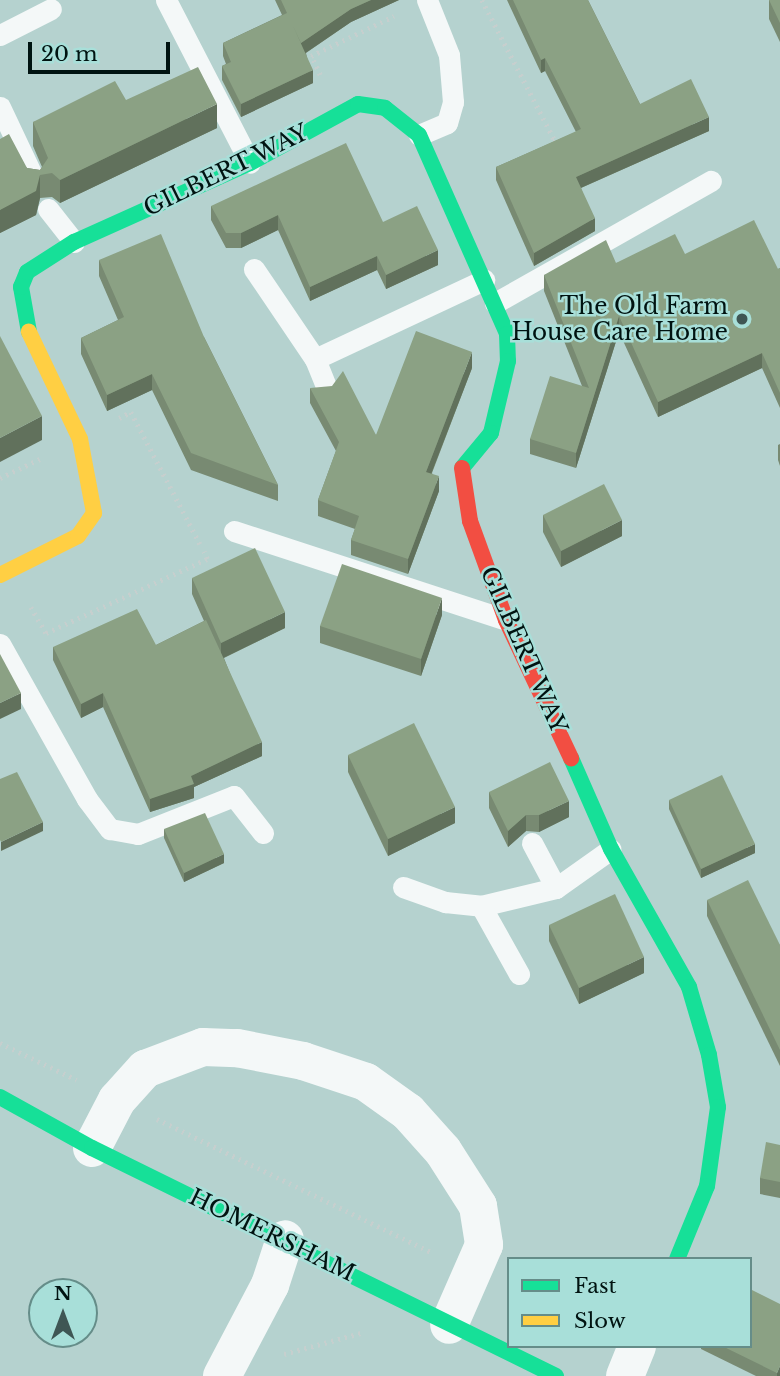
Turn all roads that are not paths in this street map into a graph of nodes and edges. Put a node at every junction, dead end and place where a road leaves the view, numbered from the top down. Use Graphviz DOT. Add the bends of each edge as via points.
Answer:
graph roads {
  1 [pos="166,0"];
  2 [pos="427,0"];
  3 [pos="51,9"];
  4 [pos="0,35"];
  5 [pos="0,107"];
  6 [pos="419,135"];
  7 [pos="250,163"];
  8 [pos="35,181"];
  9 [pos="711,181"];
  10 [pos="48,209"];
  11 [pos="74,242"];
  12 [pos="254,269"];
  13 [pos="484,280"];
  14 [pos="495,303"];
  15 [pos="315,359"];
  16 [pos="327,389"];
  17 [pos="234,531"];
  18 [pos="0,575"];
  19 [pos="506,620"];
  20 [pos="0,644"];
  21 [pos="263,833"];
  22 [pos="533,843"];
  23 [pos="611,849"];
  24 [pos="403,887"];
  25 [pos="556,888"];
  26 [pos="481,906"];
  27 [pos="519,974"];
  28 [pos="0,1097"];
  29 [pos="93,1148"];
  30 [pos="285,1239"];
  31 [pos="678,1257"];
  32 [pos="449,1325"];
  33 [pos="636,1348"];
  34 [pos="228,1364"];
  35 [pos="556,1376"];
  36 [pos="625,1376"];
  1 -- 7 [label="lane"];
  2 -- 6 [label="lane" via="449,55 453,102 447,123"];
  3 -- 4 [label="lane"];
  5 -- 8 [label="lane"];
  6 -- 7 [label="street, GILBERT WAY" via="385,108 358,104"];
  6 -- 13 [label="street, GILBERT WAY"];
  7 -- 11 [label="street, GILBERT WAY"];
  9 -- 14 [label="lane"];
  10 -- 11 [label="lane"];
  11 -- 18 [label="street, GILBERT WAY" via="36,265 21,287 25,322 80,439 94,513 78,536"];
  12 -- 15 [label="lane"];
  13 -- 14 [label="street, GILBERT WAY"];
  13 -- 15 [label="lane"];
  14 -- 19 [label="street, GILBERT WAY" via="507,334 508,361 491,433 460,471 470,520"];
  15 -- 16 [label="lane"];
  17 -- 19 [label="lane"];
  19 -- 23 [label="street, GILBERT WAY" via="536,677"];
  20 -- 21 [label="lane" via="87,799 110,829 138,834 234,796"];
  22 -- 25 [label="lane"];
  23 -- 25 [label="lane"];
  23 -- 31 [label="street, GILBERT WAY" via="689,986 718,1107 708,1186"];
  24 -- 26 [label="lane" via="446,902"];
  25 -- 26 [label="lane"];
  26 -- 27 [label="lane"];
  28 -- 29 [label="street, HOMERSHAM"];
  29 -- 30 [label="street, HOMERSHAM"];
  29 -- 32 [label="street" via="117,1100 145,1069 203,1047 237,1048 303,1061 366,1082 408,1112 443,1151 478,1206 484,1245"];
  30 -- 32 [label="street, HOMERSHAM"];
  30 -- 34 [label="street" via="271,1285"];
  32 -- 35 [label="street, HOMERSHAM"];
  33 -- 36 [label="street"];
}
